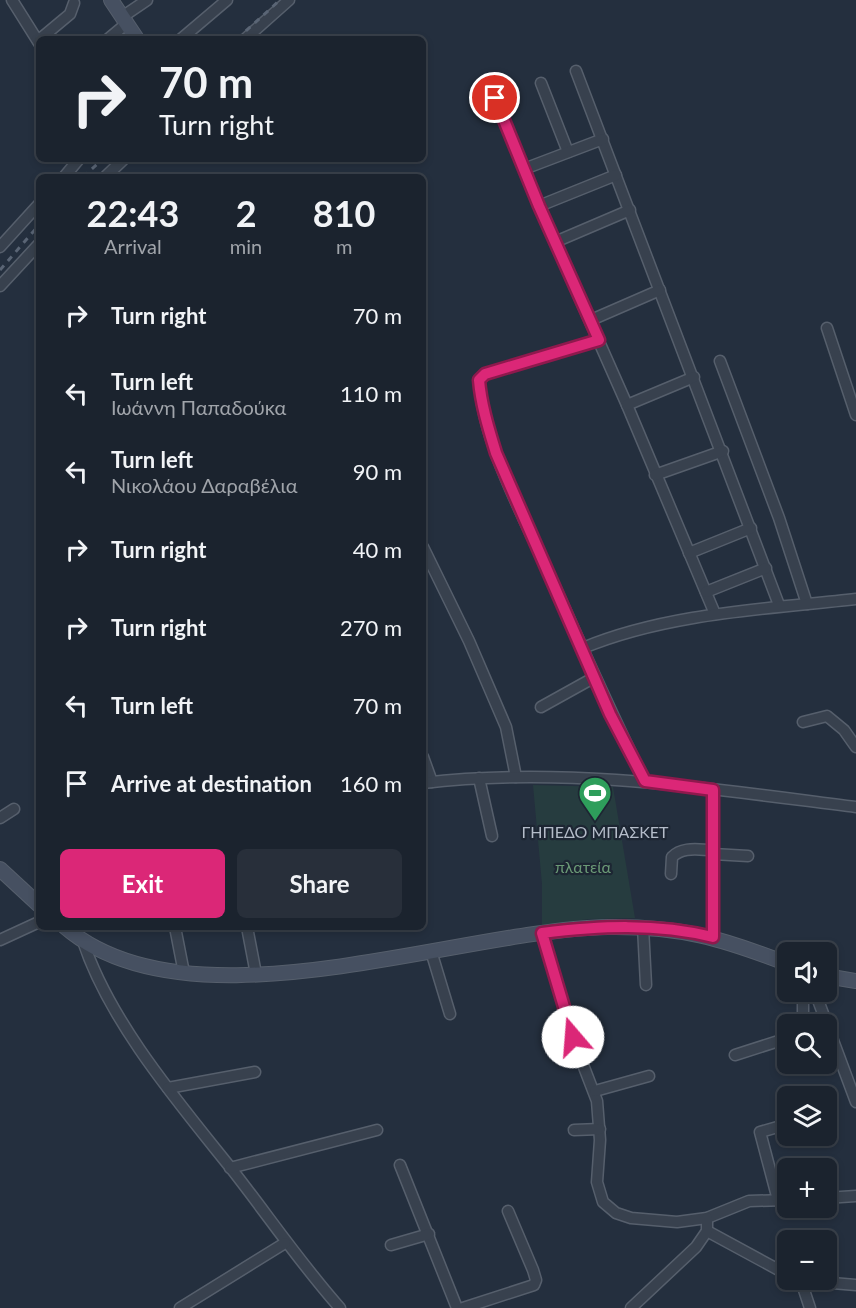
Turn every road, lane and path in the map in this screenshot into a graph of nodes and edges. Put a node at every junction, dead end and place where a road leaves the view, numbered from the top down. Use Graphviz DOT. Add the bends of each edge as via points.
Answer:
graph roads {
  1 [pos="12,0"];
  2 [pos="111,0"];
  3 [pos="147,0"];
  4 [pos="227,0"];
  5 [pos="289,0"];
  6 [pos="75,1"];
  7 [pos="124,20"];
  8 [pos="36,36"];
  9 [pos="45,36"];
  10 [pos="111,36"];
  11 [pos="135,36"];
  12 [pos="185,36"];
  13 [pos="248,36"];
  14 [pos="576,71"];
  15 [pos="541,83"];
  16 [pos="495,98"];
  17 [pos="603,138"];
  18 [pos="568,152"];
  19 [pos="76,162"];
  20 [pos="121,162"];
  21 [pos="524,169"];
  22 [pos="66,174"];
  23 [pos="108,174"];
  24 [pos="616,175"];
  25 [pos="539,206"];
  26 [pos="36,207"];
  27 [pos="630,210"];
  28 [pos="555,242"];
  29 [pos="0,247"];
  30 [pos="36,247"];
  31 [pos="0,286"];
  32 [pos="660,290"];
  33 [pos="591,320"];
  34 [pos="827,328"];
  35 [pos="599,340"];
  36 [pos="720,361"];
  37 [pos="694,377"];
  38 [pos="627,405"];
  39 [pos="856,415"];
  40 [pos="723,451"];
  41 [pos="655,475"];
  42 [pos="751,528"];
  43 [pos="426,553"];
  44 [pos="689,553"];
  45 [pos="765,568"];
  46 [pos="705,592"];
  47 [pos="856,599"];
  48 [pos="807,604"];
  49 [pos="780,605"];
  50 [pos="716,614"];
  51 [pos="583,648"];
  52 [pos="595,677"];
  53 [pos="540,707"];
  54 [pos="803,722"];
  55 [pos="856,747"];
  56 [pos="516,777"];
  57 [pos="479,778"];
  58 [pos="645,781"];
  59 [pos="428,782"];
  60 [pos="713,790"];
  61 [pos="856,807"];
  62 [pos="14,809"];
  63 [pos="0,818"];
  64 [pos="492,836"];
  65 [pos="713,852"];
  66 [pos="748,856"];
  67 [pos="0,869"];
  68 [pos="671,874"];
  69 [pos="36,902"];
  70 [pos="36,923"];
  71 [pos="643,927"];
  72 [pos="69,930"];
  73 [pos="176,930"];
  74 [pos="248,930"];
  75 [pos="542,933"];
  76 [pos="713,937"];
  77 [pos="0,940"];
  78 [pos="83,941"];
  79 [pos="431,951"];
  80 [pos="777,960"];
  81 [pos="184,973"];
  82 [pos="256,974"];
  83 [pos="837,978"];
  84 [pos="856,981"];
  85 [pos="646,985"];
  86 [pos="819,1002"];
  87 [pos="450,1014"];
  88 [pos="777,1042"];
  89 [pos="735,1055"];
  90 [pos="255,1072"];
  91 [pos="650,1076"];
  92 [pos="168,1088"];
  93 [pos="595,1091"];
  94 [pos="856,1102"];
  95 [pos="777,1127"];
  96 [pos="600,1129"];
  97 [pos="377,1130"];
  98 [pos="574,1130"];
  99 [pos="400,1165"];
  100 [pos="230,1168"];
  101 [pos="777,1182"];
  102 [pos="856,1196"];
  103 [pos="837,1197"];
  104 [pos="777,1200"];
  105 [pos="508,1211"];
  106 [pos="707,1218"];
  107 [pos="707,1231"];
  108 [pos="429,1234"];
  109 [pos="285,1243"];
  110 [pos="391,1245"];
  111 [pos="777,1269"];
  112 [pos="837,1284"];
  113 [pos="856,1286"];
  114 [pos="803,1290"];
  115 [pos="180,1308"];
  116 [pos="340,1308"];
  117 [pos="457,1308"];
  118 [pos="463,1308"];
  119 [pos="632,1308"];
  120 [pos="810,1308"];
  1 -- 8 [label="street"];
  2 -- 7 [label="street"];
  3 -- 7 [label="street"];
  4 -- 12 [label="street"];
  5 -- 13 [label="street"];
  6 -- 9 [label="street" via="70,14"];
  7 -- 10 [label="street"];
  7 -- 11 [label="street"];
  14 -- 17 [label="street"];
  15 -- 18 [label="street"];
  16 -- 21 [label="street"];
  17 -- 18 [label="street"];
  17 -- 24 [label="street"];
  18 -- 21 [label="street"];
  19 -- 22 [label="street"];
  20 -- 23 [label="street"];
  21 -- 25 [label="street"];
  24 -- 25 [label="street"];
  24 -- 27 [label="street"];
  25 -- 28 [label="street"];
  26 -- 29 [label="street"];
  27 -- 28 [label="street"];
  27 -- 32 [label="street"];
  28 -- 33 [label="street"];
  30 -- 31 [label="street"];
  32 -- 33 [label="street"];
  32 -- 37 [label="street"];
  33 -- 35 [label="street"];
  34 -- 39 [label="street"];
  35 -- 38 [label="street"];
  35 -- 51 [label="street" via="485,374 479,380 496,453"];
  36 -- 48 [label="street"];
  37 -- 38 [label="street"];
  37 -- 40 [label="street"];
  38 -- 41 [label="street"];
  40 -- 41 [label="street"];
  40 -- 42 [label="street"];
  41 -- 44 [label="street"];
  42 -- 44 [label="street"];
  42 -- 45 [label="street"];
  43 -- 56 [label="street" via="506,727"];
  44 -- 46 [label="street"];
  45 -- 46 [label="street"];
  45 -- 49 [label="street"];
  46 -- 50 [label="street"];
  47 -- 48 [label="street"];
  48 -- 49 [label="street"];
  49 -- 50 [label="street"];
  50 -- 51 [label="street"];
  51 -- 52 [label="street"];
  52 -- 53 [label="street"];
  52 -- 58 [label="street"];
  54 -- 55 [label="street" via="827,716"];
  56 -- 57 [label="street"];
  56 -- 58 [label="street"];
  57 -- 59 [label="street"];
  57 -- 64 [label="street"];
  58 -- 60 [label="street"];
  60 -- 61 [label="street"];
  60 -- 65 [label="street"];
  62 -- 63 [label="street"];
  65 -- 66 [label="street"];
  65 -- 68 [label="street" via="677,852 672,857"];
  65 -- 76 [label="street"];
  67 -- 69 [label="street"];
  70 -- 77 [label="street"];
  71 -- 75 [label="street"];
  71 -- 76 [label="street"];
  71 -- 85 [label="street"];
  72 -- 78 [label="street"];
  73 -- 81 [label="street"];
  74 -- 82 [label="street"];
  75 -- 79 [label="street"];
  75 -- 93 [label="street" via="577,1048"];
  76 -- 80 [label="street"];
  78 -- 81 [label="street" via="134,963"];
  78 -- 92 [label="street" via="111,1001"];
  79 -- 82 [label="street" via="300,972"];
  79 -- 87 [label="street"];
  81 -- 82 [label="street"];
  83 -- 84 [label="street"];
  86 -- 94 [label="street"];
  88 -- 89 [label="street"];
  90 -- 92 [label="street"];
  91 -- 93 [label="street"];
  92 -- 100 [label="street"];
  93 -- 96 [label="street"];
  95 -- 101 [label="street" via="760,1132"];
  96 -- 98 [label="street"];
  96 -- 106 [label="street" via="597,1182 607,1206 649,1222"];
  97 -- 100 [label="street"];
  99 -- 108 [label="street"];
  100 -- 109 [label="street"];
  102 -- 103 [label="street"];
  104 -- 106 [label="street" via="749,1201"];
  105 -- 118 [label="street" via="533,1270 534,1285"];
  106 -- 107 [label="street"];
  107 -- 111 [label="street"];
  107 -- 119 [label="street" via="696,1247"];
  108 -- 110 [label="street"];
  108 -- 117 [label="street"];
  109 -- 115 [label="street"];
  109 -- 116 [label="street"];
  112 -- 113 [label="street"];
  114 -- 120 [label="street"];
}
